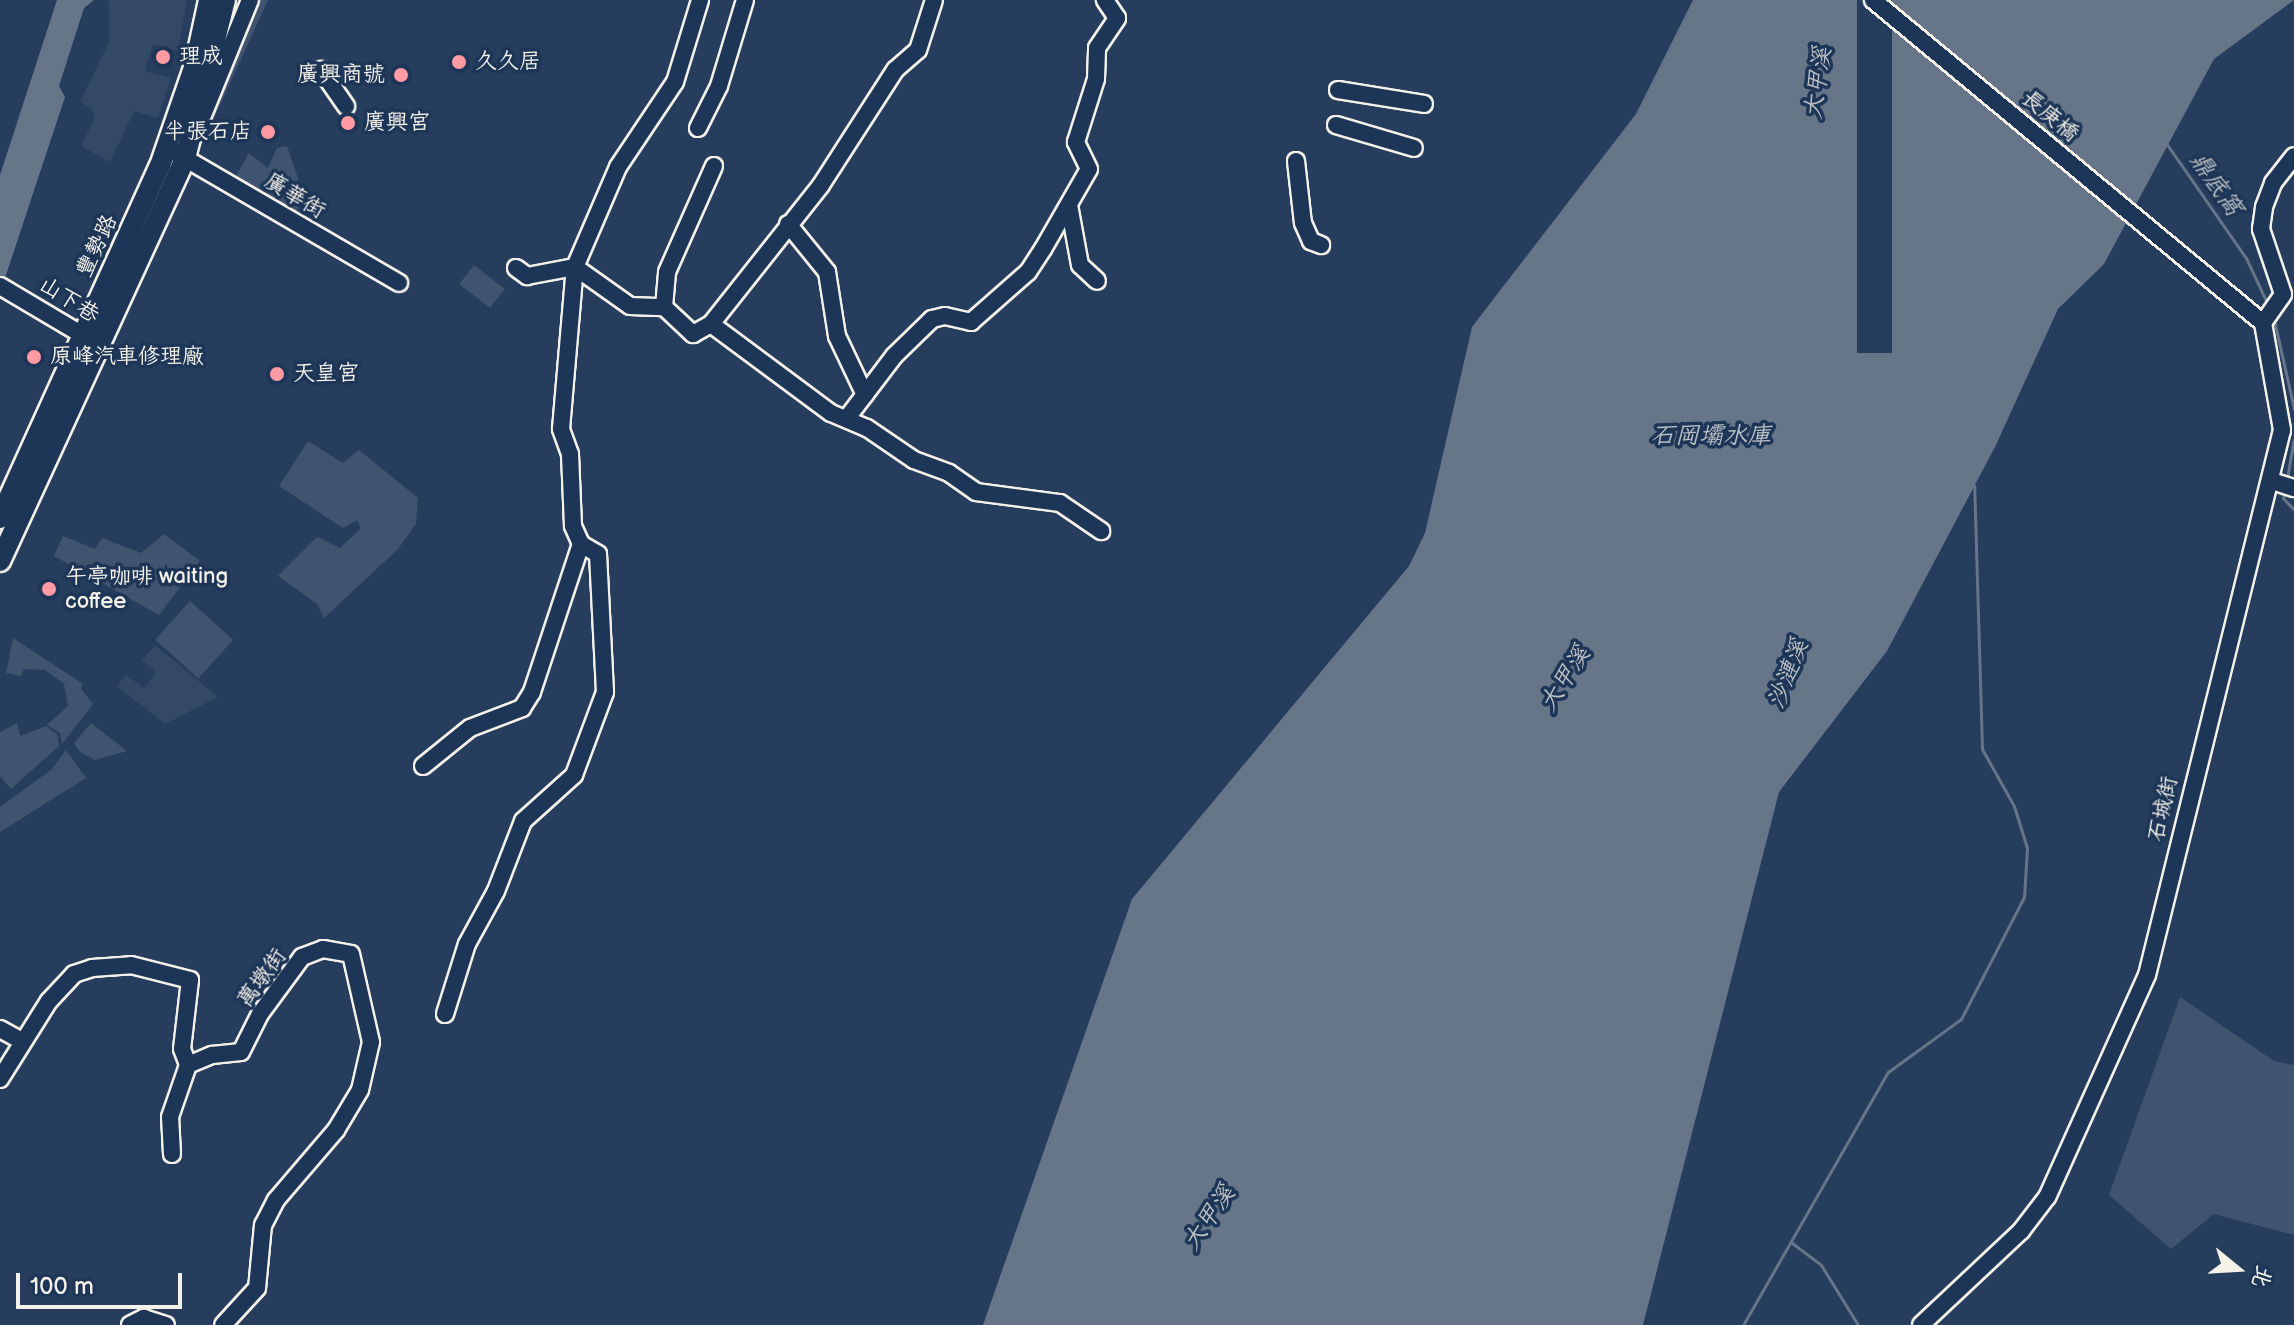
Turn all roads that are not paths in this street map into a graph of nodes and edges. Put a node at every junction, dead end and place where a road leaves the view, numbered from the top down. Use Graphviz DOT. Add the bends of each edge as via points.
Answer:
graph roads {
  1 [pos="250,0"];
  2 [pos="700,0"];
  3 [pos="745,0"];
  4 [pos="934,0"];
  5 [pos="1105,0"];
  6 [pos="1873,0"];
  7 [pos="220,1"];
  8 [pos="321,70"];
  9 [pos="1338,90"];
  10 [pos="1424,104"];
  11 [pos="346,106"];
  12 [pos="1336,125"];
  13 [pos="698,128"];
  14 [pos="1414,148"];
  15 [pos="176,154"];
  16 [pos="2294,156"];
  17 [pos="1296,161"];
  18 [pos="714,166"];
  19 [pos="1069,205"];
  20 [pos="788,224"];
  21 [pos="1321,245"];
  22 [pos="575,267"];
  23 [pos="516,268"];
  24 [pos="1097,281"];
  25 [pos="399,283"];
  26 [pos="0,286"];
  27 [pos="664,307"];
  28 [pos="2263,323"];
  29 [pos="711,324"];
  30 [pos="90,340"];
  31 [pos="865,395"];
  32 [pos="847,418"];
  33 [pos="2284,485"];
  34 [pos="0,518"];
  35 [pos="1101,531"];
  36 [pos="581,544"];
  37 [pos="0,561"];
  38 [pos="423,766"];
  39 [pos="445,1014"];
  40 [pos="0,1029"];
  41 [pos="23,1042"];
  42 [pos="188,1065"];
  43 [pos="0,1079"];
  44 [pos="172,1154"];
  45 [pos="130,1325"];
  46 [pos="166,1325"];
  47 [pos="223,1325"];
  48 [pos="1921,1325"];
  1 -- 15 [label="street, 豐勢路"];
  2 -- 22 [label="street" via="675,82 618,167"];
  3 -- 13 [label="street" via="719,86"];
  4 -- 20 [label="street" via="918,50 895,70 821,185"];
  5 -- 19 [label="street" via="1117,18 1094,56 1096,79 1076,142 1090,164"];
  6 -- 28 [label="street, 長庚橋"];
  7 -- 15 [label="main road, 豐勢路"];
  8 -- 11 [label="street"];
  9 -- 10 [label="street"];
  12 -- 14 [label="street"];
  15 -- 25 [label="street, 廣華街"];
  15 -- 30 [label="main road, 豐勢路"];
  16 -- 28 [label="street" via="2273,183 2261,229 2280,276 2281,300"];
  17 -- 21 [label="street" via="1303,223 1311,241"];
  18 -- 27 [label="street" via="667,272"];
  19 -- 24 [label="street" via="1080,265"];
  19 -- 31 [label="street" via="1028,272 971,322 932,319 894,356"];
  20 -- 29 [label="street"];
  20 -- 31 [label="street" via="827,272 837,336"];
  22 -- 23 [label="street" via="527,276"];
  22 -- 27 [label="street" via="630,306"];
  22 -- 36 [label="street" via="561,429 570,454 573,526"];
  26 -- 30 [label="street, 山下巷"];
  27 -- 29 [label="street" via="693,334"];
  28 -- 33 [label="street, 石城街" via="2282,430"];
  29 -- 32 [label="street" via="789,384"];
  30 -- 34 [label="main road, 豐勢路"];
  30 -- 37 [label="main road, 豐勢路"];
  31 -- 32 [label="street"];
  32 -- 35 [label="street" via="976,492 1060,503"];
  33 -- 48 [label="street, 石城街" via="2144,983 2047,1197 2021,1231"];
  36 -- 38 [label="street" via="522,708 470,728"];
  36 -- 39 [label="street" via="598,554 603,698 574,775 523,821 496,891 467,944"];
  40 -- 41 [label="street"];
  41 -- 42 [label="street" via="74,974 131,965 190,980 182,1049"];
  41 -- 43 [label="street"];
  42 -- 44 [label="street" via="170,1117"];
  42 -- 47 [label="street, 萬墩街" via="241,1052 260,1014 302,957 323,949 351,954 371,1042 360,1090 336,1130 276,1200 263,1225 257,1288"];
  45 -- 46 [label="street" via="144,1318"];
}
